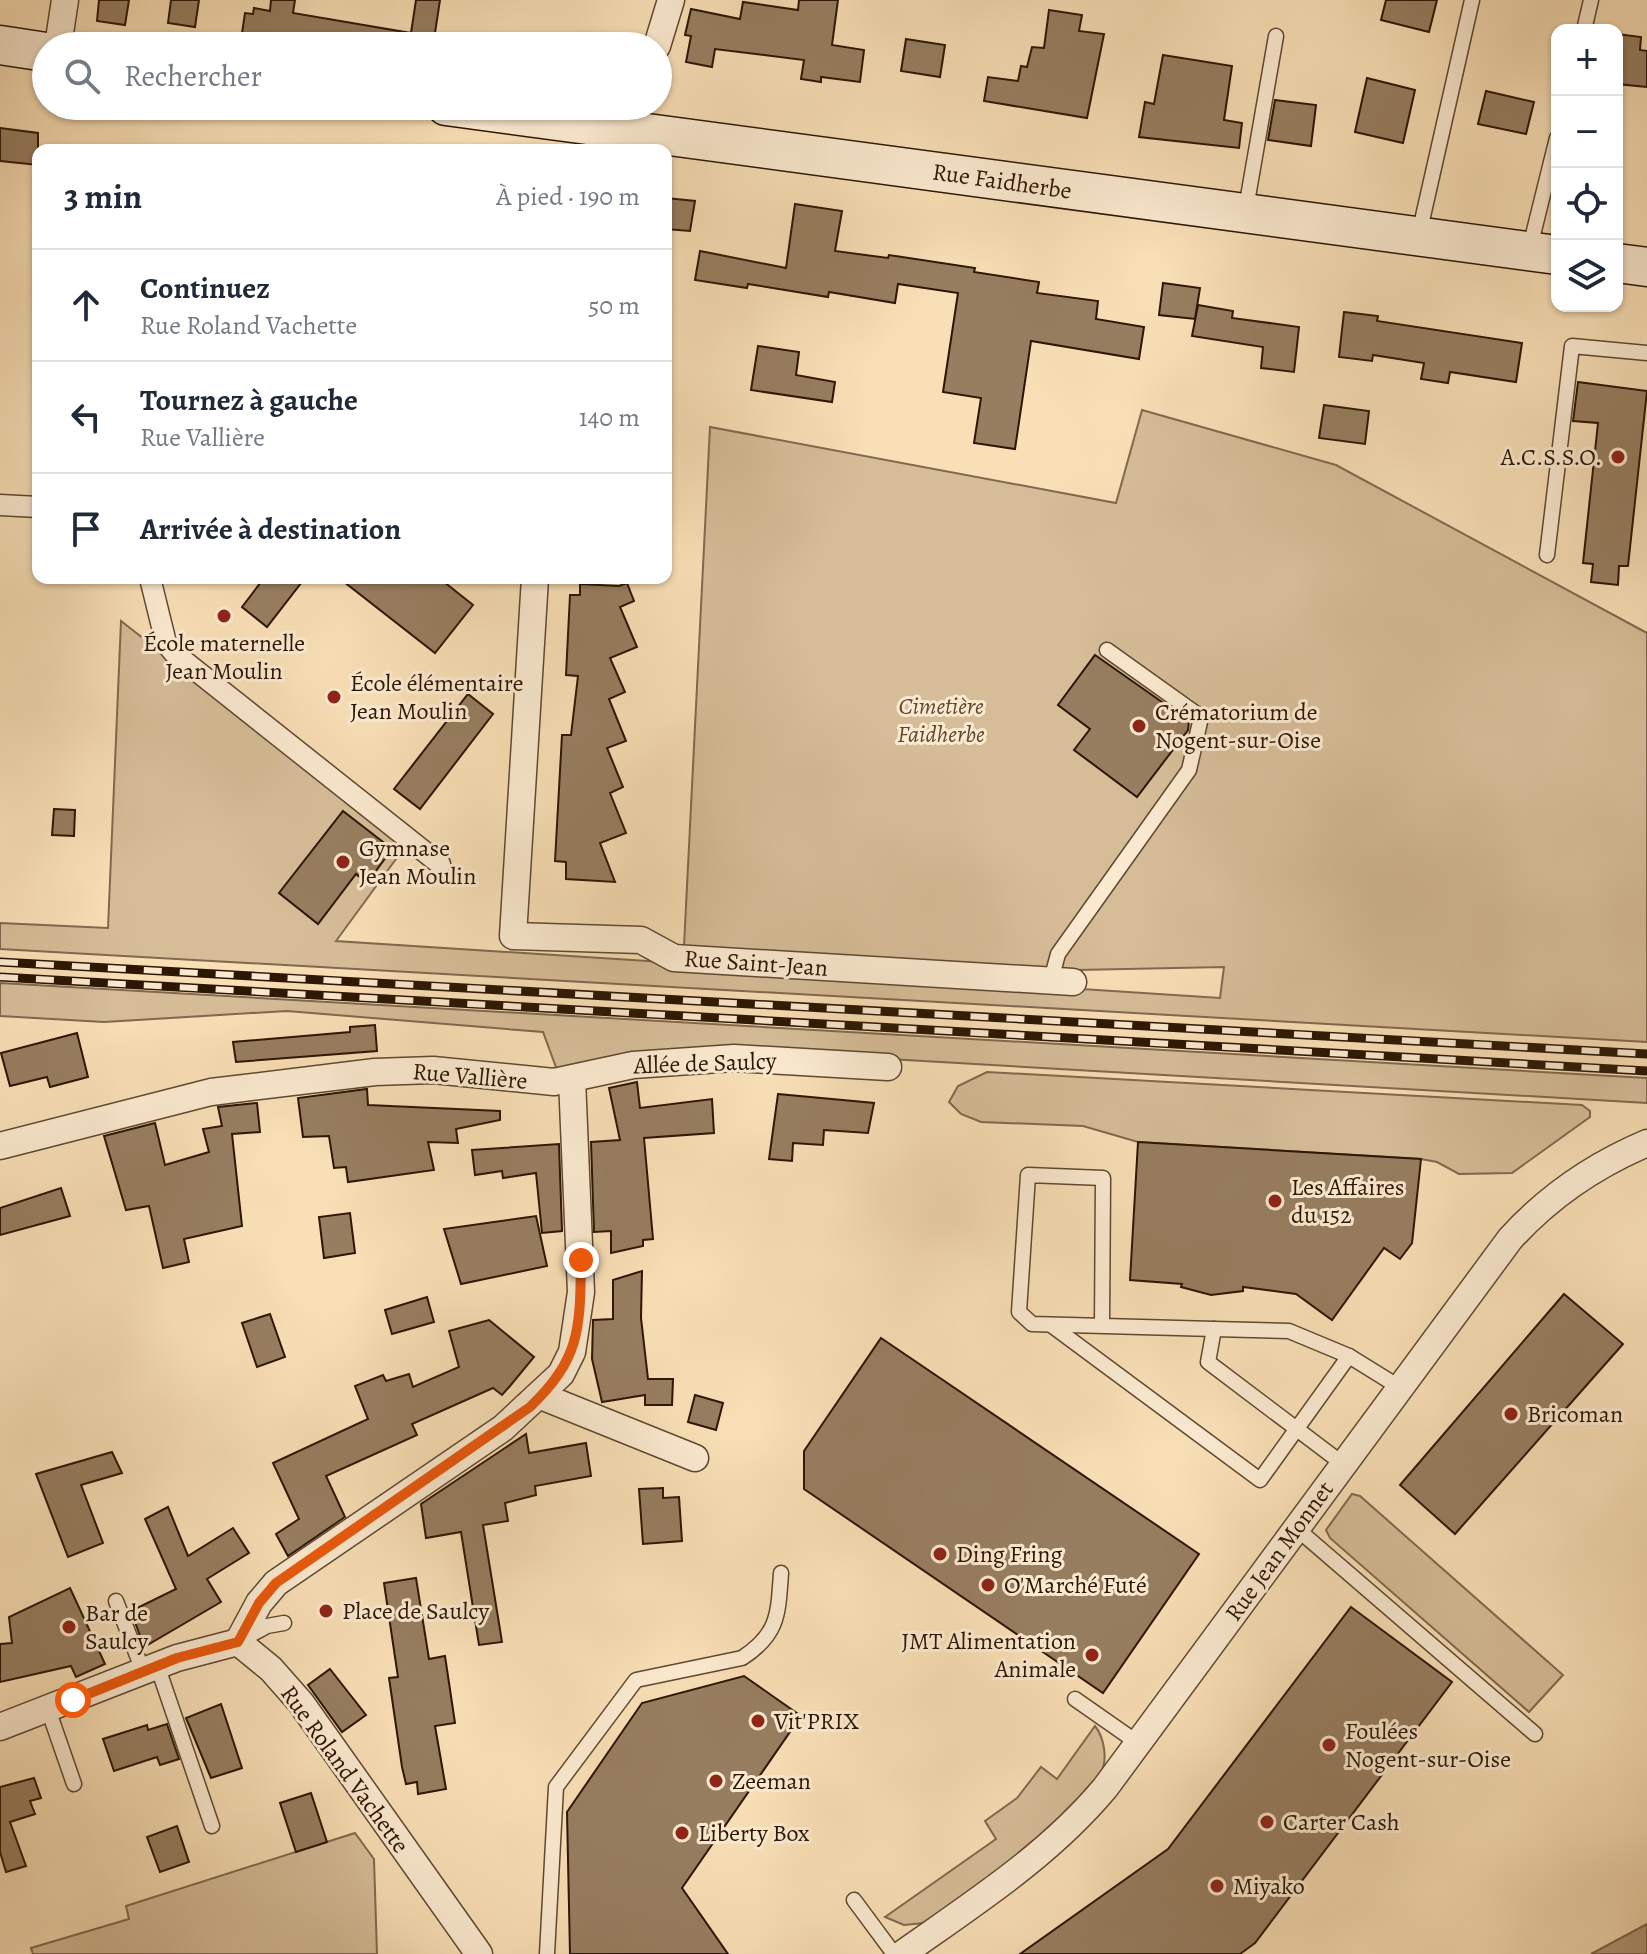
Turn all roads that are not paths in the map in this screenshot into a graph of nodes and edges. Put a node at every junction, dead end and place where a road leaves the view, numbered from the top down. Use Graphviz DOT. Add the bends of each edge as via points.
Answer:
graph roads {
  1 [pos="65,0"];
  2 [pos="671,0"];
  3 [pos="1472,0"];
  4 [pos="1591,0"];
  5 [pos="1585,24"];
  6 [pos="60,32"];
  7 [pos="661,32"];
  8 [pos="1276,36"];
  9 [pos="0,45"];
  10 [pos="32,50"];
  11 [pos="555,120"];
  12 [pos="625,129"];
  13 [pos="1553,168"];
  14 [pos="1245,214"];
  15 [pos="1418,237"];
  16 [pos="1543,254"];
  17 [pos="1623,264"];
  18 [pos="1647,267"];
  19 [pos="1647,353"];
  20 [pos="0,505"];
  21 [pos="32,507"];
  22 [pos="1547,555"];
  23 [pos="151,584"];
  24 [pos="535,584"];
  25 [pos="1107,650"];
  26 [pos="440,864"];
  27 [pos="1062,981"];
  28 [pos="888,1067"];
  29 [pos="572,1079"];
  30 [pos="1647,1143"];
  31 [pos="0,1146"];
  32 [pos="1050,1325"];
  33 [pos="1102,1326"];
  34 [pos="1214,1329"];
  35 [pos="1349,1356"];
  36 [pos="1399,1387"];
  37 [pos="541,1396"];
  38 [pos="1298,1430"];
  39 [pos="695,1458"];
  40 [pos="1343,1464"];
  41 [pos="1296,1528"];
  42 [pos="781,1573"];
  43 [pos="116,1601"];
  44 [pos="284,1623"];
  45 [pos="238,1642"];
  46 [pos="150,1668"];
  47 [pos="1075,1699"];
  48 [pos="48,1709"];
  49 [pos="0,1727"];
  50 [pos="1535,1734"];
  51 [pos="1138,1743"];
  52 [pos="74,1784"];
  53 [pos="212,1826"];
  54 [pos="854,1900"];
  55 [pos="479,1954"];
  56 [pos="547,1954"];
  57 [pos="894,1954"];
  58 [pos="903,1954"];
  1 -- 6 [label="street"];
  2 -- 7 [label="street"];
  3 -- 15 [label="lane"];
  4 -- 5 [label="lane"];
  8 -- 14 [label="lane"];
  9 -- 10 [label="main road"];
  11 -- 12 [label="main road, Rue Faidherbe"];
  12 -- 14 [label="main road, Rue Faidherbe"];
  13 -- 16 [label="lane"];
  14 -- 15 [label="main road, Rue Faidherbe"];
  15 -- 16 [label="main road, Rue Faidherbe"];
  17 -- 18 [label="main road"];
  19 -- 22 [label="lane" via="1572,346"];
  20 -- 21 [label="street"];
  23 -- 26 [label="street" via="166,643 174,653"];
  24 -- 27 [label="street, Rue Saint-Jean" via="513,936 641,940 674,958"];
  25 -- 27 [label="lane" via="1198,715 1200,722 1189,770 1058,954"];
  28 -- 29 [label="street, Allée de Saulcy" via="743,1057 633,1065"];
  29 -- 31 [label="street, Rue Vallière" via="540,1082 413,1070 231,1088"];
  29 -- 37 [label="street" via="580,1309 567,1364"];
  30 -- 36 [label="street, Rue Jean Monnet" via="1592,1171 1522,1226"];
  32 -- 33 [label="lane"];
  32 -- 33 [label="lane" via="1032,1324 1019,1312 1028,1175 1103,1178"];
  32 -- 38 [label="lane" via="1260,1480"];
  33 -- 34 [label="lane"];
  34 -- 35 [label="lane" via="1289,1331"];
  34 -- 38 [label="lane" via="1208,1362"];
  35 -- 36 [label="lane"];
  35 -- 38 [label="lane"];
  36 -- 40 [label="street, Rue Jean Monnet"];
  37 -- 39 [label="street"];
  37 -- 45 [label="street" via="503,1428 276,1583"];
  38 -- 40 [label="lane"];
  40 -- 41 [label="street, Rue Jean Monnet"];
  41 -- 50 [label="lane"];
  41 -- 51 [label="street, Rue Jean Monnet"];
  42 -- 56 [label="lane" via="771,1634 757,1648 742,1658 636,1680 556,1787"];
  43 -- 46 [label="lane"];
  44 -- 45 [label="lane"];
  45 -- 46 [label="street"];
  45 -- 55 [label="street, Rue Roland Vachette" via="301,1703"];
  46 -- 48 [label="street"];
  46 -- 53 [label="lane"];
  47 -- 51 [label="lane"];
  48 -- 49 [label="street"];
  48 -- 52 [label="lane"];
  51 -- 58 [label="street, Rue Jean Monnet" via="1048,1848"];
  54 -- 57 [label="lane"];
}
